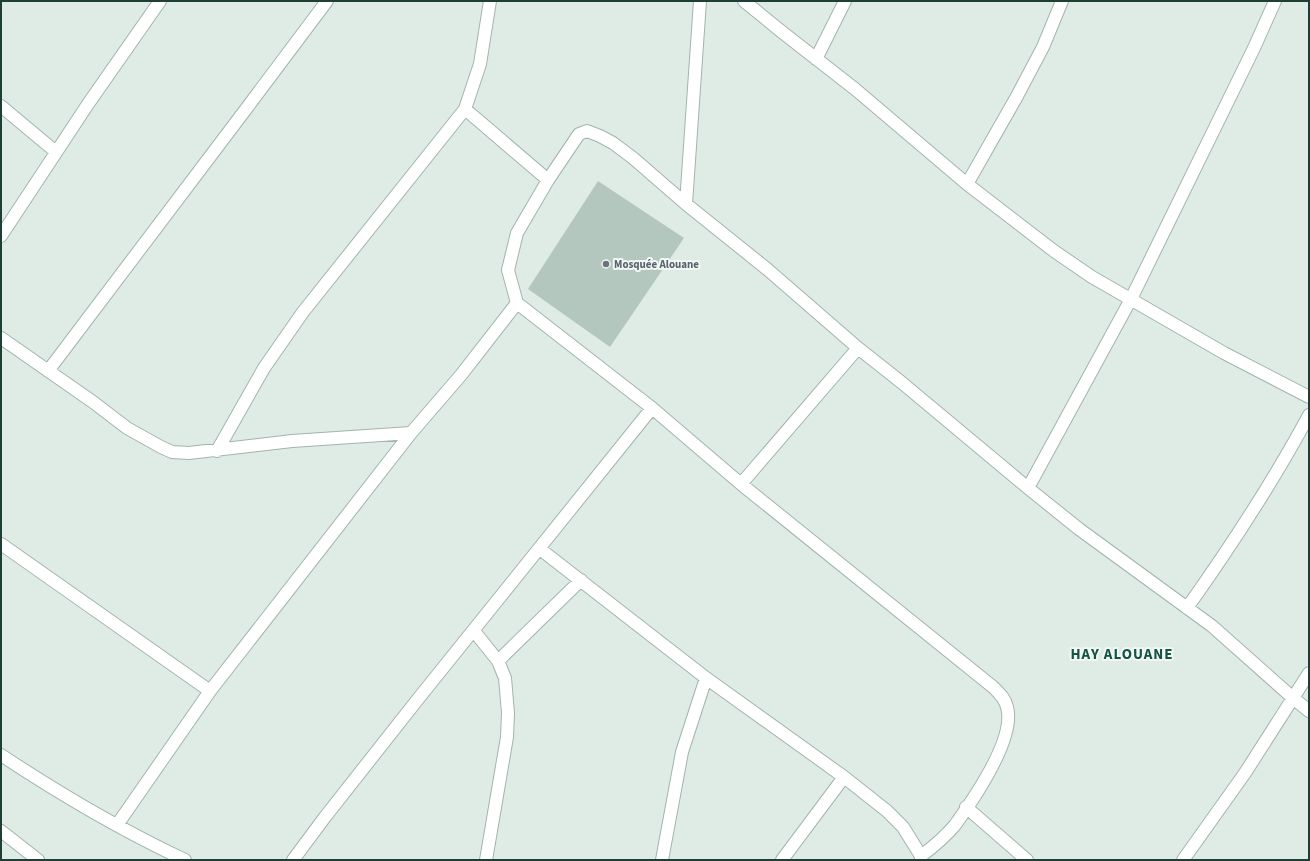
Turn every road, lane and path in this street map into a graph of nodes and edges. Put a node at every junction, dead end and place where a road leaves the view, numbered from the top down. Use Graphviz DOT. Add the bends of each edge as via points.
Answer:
graph roads {
  1 [pos="160,1"];
  2 [pos="327,1"];
  3 [pos="490,1"];
  4 [pos="700,1"];
  5 [pos="744,1"];
  6 [pos="845,1"];
  7 [pos="1062,1"];
  8 [pos="1275,1"];
  9 [pos="816,59"];
  10 [pos="1,106"];
  11 [pos="465,109"];
  12 [pos="56,152"];
  13 [pos="548,180"];
  14 [pos="967,184"];
  15 [pos="686,204"];
  16 [pos="1,236"];
  17 [pos="1131,299"];
  18 [pos="517,303"];
  19 [pos="1,338"];
  20 [pos="858,348"];
  21 [pos="48,370"];
  22 [pos="1309,397"];
  23 [pos="652,408"];
  24 [pos="1309,415"];
  25 [pos="412,433"];
  26 [pos="217,450"];
  27 [pos="741,484"];
  28 [pos="1028,488"];
  29 [pos="1,544"];
  30 [pos="540,549"];
  31 [pos="581,580"];
  32 [pos="1186,608"];
  33 [pos="474,631"];
  34 [pos="498,661"];
  35 [pos="1309,673"];
  36 [pos="706,678"];
  37 [pos="210,691"];
  38 [pos="1293,698"];
  39 [pos="1309,711"];
  40 [pos="1,755"];
  41 [pos="844,777"];
  42 [pos="966,807"];
  43 [pos="117,825"];
  44 [pos="1,831"];
  45 [pos="921,858"];
  46 [pos="38,860"];
  47 [pos="184,860"];
  48 [pos="293,860"];
  49 [pos="486,860"];
  50 [pos="662,860"];
  51 [pos="782,860"];
  52 [pos="1027,860"];
  53 [pos="1184,860"];
  1 -- 12 [label="street"];
  2 -- 21 [label="street"];
  3 -- 11 [label="street" via="480,64"];
  4 -- 15 [label="street"];
  5 -- 9 [label="street"];
  6 -- 9 [label="street"];
  7 -- 14 [label="street" via="1043,48"];
  8 -- 17 [label="street"];
  9 -- 14 [label="street"];
  10 -- 12 [label="street"];
  11 -- 13 [label="street"];
  11 -- 26 [label="street" via="303,312 264,368"];
  12 -- 16 [label="street"];
  13 -- 15 [label="street" via="579,134 587,131 614,143"];
  13 -- 18 [label="street" via="517,233 511,254 508,270"];
  14 -- 17 [label="street" via="1054,251"];
  15 -- 20 [label="street"];
  17 -- 22 [label="street"];
  17 -- 28 [label="street"];
  18 -- 23 [label="street"];
  18 -- 25 [label="street"];
  19 -- 21 [label="street"];
  20 -- 27 [label="street"];
  20 -- 28 [label="street"];
  21 -- 26 [label="street" via="127,428 161,447 172,452 189,453"];
  23 -- 27 [label="street"];
  23 -- 30 [label="street"];
  24 -- 32 [label="street" via="1256,504"];
  25 -- 26 [label="street" via="292,441"];
  25 -- 37 [label="street"];
  27 -- 42 [label="street" via="1004,698 1008,707 1008,723 1002,744 986,778"];
  28 -- 32 [label="street"];
  29 -- 37 [label="street"];
  30 -- 31 [label="street"];
  30 -- 33 [label="street"];
  31 -- 34 [label="street"];
  31 -- 36 [label="street"];
  32 -- 38 [label="street" via="1212,626"];
  33 -- 34 [label="street"];
  33 -- 48 [label="street" via="324,817"];
  34 -- 49 [label="street" via="507,689 507,737"];
  35 -- 38 [label="street"];
  36 -- 41 [label="street"];
  36 -- 50 [label="street" via="682,752"];
  37 -- 43 [label="street"];
  38 -- 39 [label="street"];
  38 -- 53 [label="street"];
  40 -- 43 [label="street" via="48,786"];
  41 -- 45 [label="street" via="887,811 903,828"];
  41 -- 51 [label="street"];
  42 -- 45 [label="street" via="954,826"];
  42 -- 52 [label="street"];
  43 -- 47 [label="street"];
  44 -- 46 [label="street"];
}
